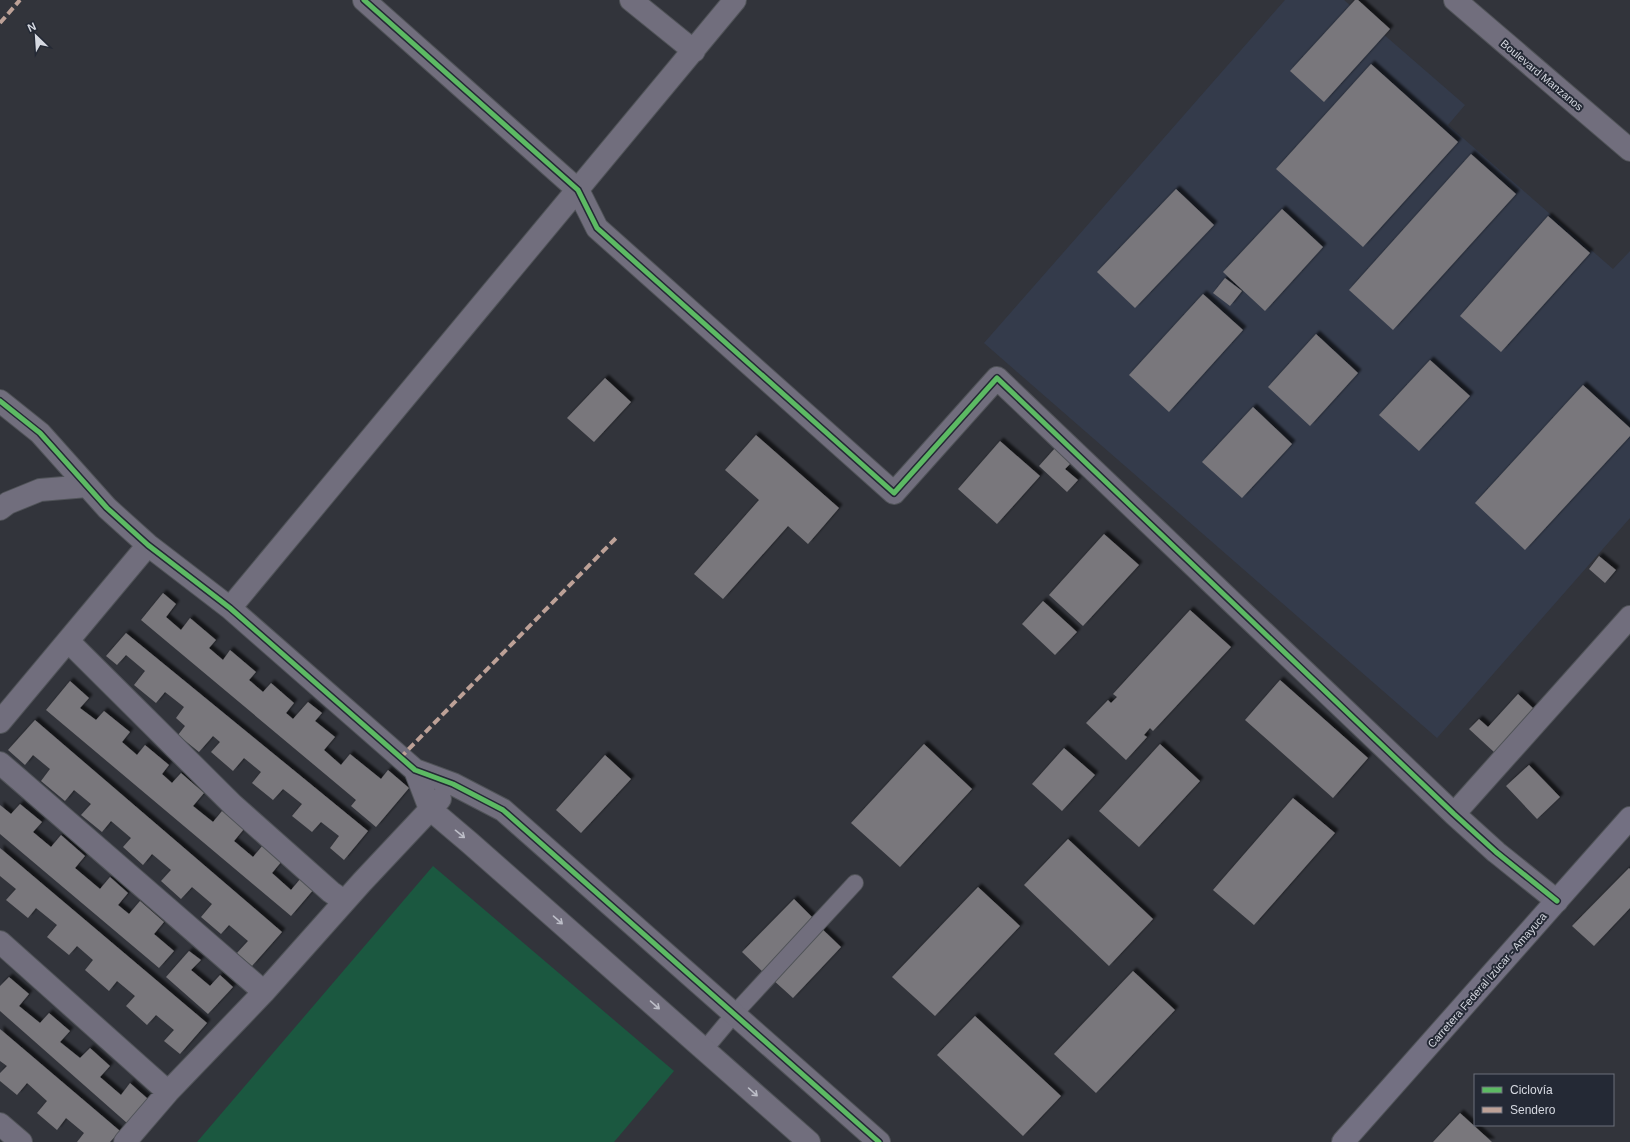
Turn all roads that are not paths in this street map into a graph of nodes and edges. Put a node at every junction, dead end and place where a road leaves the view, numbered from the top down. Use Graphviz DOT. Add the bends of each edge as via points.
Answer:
graph roads {
  1 [pos="364,0"];
  2 [pos="631,0"];
  3 [pos="736,0"];
  4 [pos="1466,4"];
  5 [pos="694,51"];
  6 [pos="1630,150"];
  7 [pos="578,190"];
  8 [pos="0,401"];
  9 [pos="87,486"];
  10 [pos="0,509"];
  11 [pos="148,545"];
  12 [pos="230,608"];
  13 [pos="1630,617"];
  14 [pos="69,642"];
  15 [pos="0,722"];
  16 [pos="0,763"];
  17 [pos="415,770"];
  18 [pos="453,784"];
  19 [pos="430,810"];
  20 [pos="1454,814"];
  21 [pos="1630,818"];
  22 [pos="855,883"];
  23 [pos="1556,901"];
  24 [pos="344,902"];
  25 [pos="0,942"];
  26 [pos="264,992"];
  27 [pos="735,1013"];
  28 [pos="705,1049"];
  29 [pos="168,1092"];
  30 [pos="0,1124"];
  31 [pos="21,1142"];
  32 [pos="125,1142"];
  33 [pos="809,1142"];
  34 [pos="879,1142"];
  35 [pos="1343,1142"];
  1 -- 7 [label="street"];
  2 -- 5 [label="street"];
  3 -- 5 [label="street"];
  4 -- 6 [label="street, Boulevard Manzanos"];
  5 -- 7 [label="street"];
  7 -- 12 [label="street"];
  7 -- 20 [label="street" via="597,228 894,493 997,378"];
  8 -- 9 [label="street" via="40,433"];
  9 -- 10 [label="street" via="40,490"];
  9 -- 11 [label="street"];
  11 -- 12 [label="street"];
  11 -- 14 [label="street"];
  12 -- 17 [label="street"];
  13 -- 20 [label="street"];
  14 -- 15 [label="street"];
  14 -- 24 [label="street" via="233,805"];
  16 -- 26 [label="street"];
  17 -- 18 [label="street"];
  17 -- 19 [label="street"];
  18 -- 19 [label="street"];
  18 -- 27 [label="street" via="503,810"];
  19 -- 24 [label="street"];
  19 -- 28 [label="street, one-way"];
  20 -- 23 [label="street"];
  21 -- 23 [label="main road, Carretera Federal Izúcar - Amayuca"];
  22 -- 27 [label="lane"];
  23 -- 35 [label="main road, Carretera Federal Izúcar - Amayuca"];
  24 -- 26 [label="street"];
  25 -- 29 [label="street"];
  26 -- 29 [label="street"];
  27 -- 28 [label="lane"];
  27 -- 34 [label="street"];
  28 -- 33 [label="street, one-way"];
  29 -- 32 [label="street"];
  30 -- 31 [label="street"];
}
